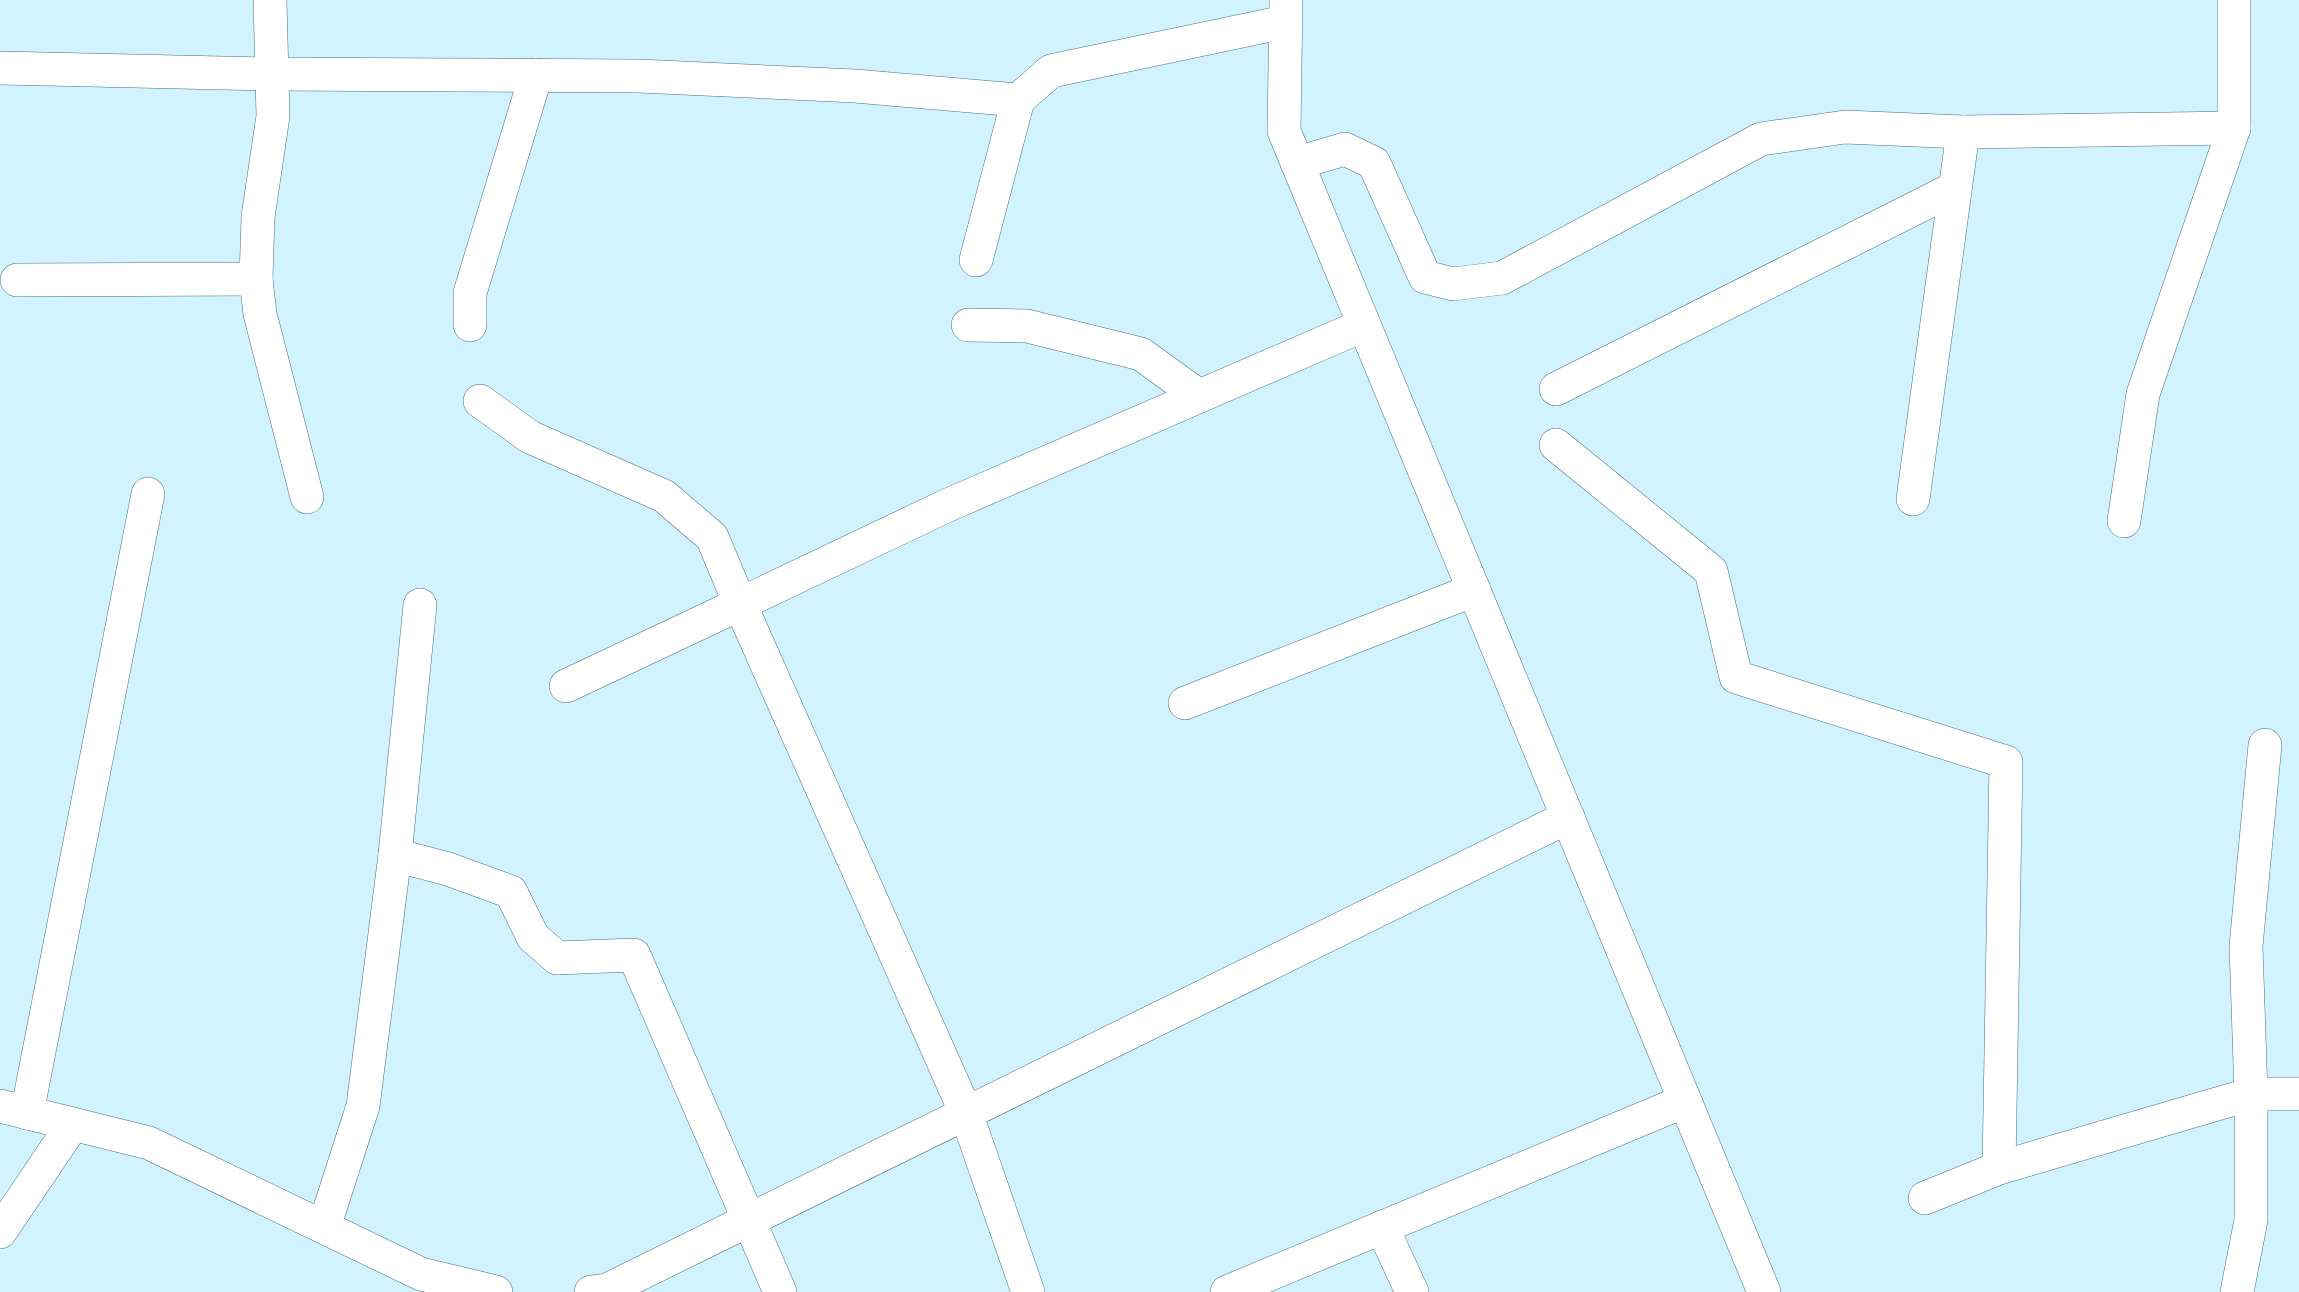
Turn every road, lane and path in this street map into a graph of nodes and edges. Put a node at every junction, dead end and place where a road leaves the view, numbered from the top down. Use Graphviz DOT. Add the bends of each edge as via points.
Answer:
graph roads {
  1 [pos="270,0"];
  2 [pos="2234,0"];
  3 [pos="1285,11"];
  4 [pos="0,68"];
  5 [pos="272,75"];
  6 [pos="536,75"];
  7 [pos="1018,100"];
  8 [pos="2234,128"];
  9 [pos="1963,132"];
  10 [pos="1297,163"];
  11 [pos="1955,188"];
  12 [pos="976,260"];
  13 [pos="256,279"];
  14 [pos="17,280"];
  15 [pos="470,325"];
  16 [pos="969,325"];
  17 [pos="1364,325"];
  18 [pos="1556,389"];
  19 [pos="1199,396"];
  20 [pos="480,401"];
  21 [pos="1556,445"];
  22 [pos="148,494"];
  23 [pos="307,497"];
  24 [pos="1913,499"];
  25 [pos="2124,521"];
  26 [pos="1474,590"];
  27 [pos="420,604"];
  28 [pos="740,604"];
  29 [pos="566,686"];
  30 [pos="1185,703"];
  31 [pos="2265,745"];
  32 [pos="1568,818"];
  33 [pos="395,855"];
  34 [pos="2251,1094"];
  35 [pos="2299,1094"];
  36 [pos="1685,1101"];
  37 [pos="13,1109"];
  38 [pos="966,1113"];
  39 [pos="73,1124"];
  40 [pos="1999,1168"];
  41 [pos="1925,1198"];
  42 [pos="748,1221"];
  43 [pos="324,1227"];
  44 [pos="1382,1227"];
  45 [pos="0,1232"];
  46 [pos="496,1292"];
  47 [pos="591,1292"];
  48 [pos="780,1292"];
  49 [pos="1028,1292"];
  50 [pos="1227,1292"];
  51 [pos="1413,1292"];
  52 [pos="1764,1292"];
  53 [pos="2237,1292"];
  1 -- 5 [label="street"];
  2 -- 8 [label="street"];
  3 -- 7 [label="street" via="1051,72"];
  3 -- 10 [label="street" via="1284,131"];
  4 -- 5 [label="street"];
  5 -- 6 [label="street"];
  5 -- 13 [label="street" via="273,116 258,217"];
  6 -- 7 [label="street" via="832,85"];
  6 -- 15 [label="street" via="470,293"];
  7 -- 12 [label="street"];
  8 -- 9 [label="street"];
  8 -- 25 [label="street" via="2143,394"];
  9 -- 10 [label="street" via="1845,127 1761,140 1502,278 1453,284 1425,277 1374,163 1345,150"];
  9 -- 11 [label="street"];
  10 -- 17 [label="street"];
  11 -- 18 [label="street"];
  11 -- 24 [label="street"];
  13 -- 14 [label="street"];
  13 -- 23 [label="street" via="260,315"];
  16 -- 19 [label="street" via="1027,326 1141,354"];
  17 -- 19 [label="street"];
  17 -- 26 [label="street"];
  19 -- 28 [label="street" via="946,506"];
  20 -- 28 [label="street" via="530,437 664,496 712,537"];
  21 -- 40 [label="street" via="1710,571 1736,677 2006,762"];
  22 -- 37 [label="street"];
  26 -- 30 [label="street"];
  26 -- 32 [label="street"];
  27 -- 33 [label="street"];
  28 -- 29 [label="street"];
  28 -- 38 [label="street"];
  31 -- 34 [label="street" via="2246,946"];
  32 -- 36 [label="street"];
  32 -- 38 [label="street"];
  33 -- 42 [label="street" via="511,891 532,937 557,958 634,955"];
  33 -- 43 [label="street" via="363,1106"];
  34 -- 35 [label="street"];
  34 -- 40 [label="street"];
  34 -- 53 [label="street" via="2252,1220"];
  36 -- 44 [label="street"];
  36 -- 52 [label="street"];
  37 -- 39 [label="street"];
  38 -- 42 [label="street"];
  38 -- 49 [label="street"];
  39 -- 43 [label="street" via="149,1143"];
  39 -- 45 [label="street"];
  40 -- 41 [label="street"];
  42 -- 47 [label="street" via="608,1290"];
  42 -- 48 [label="street"];
  43 -- 46 [label="street" via="421,1274"];
  44 -- 50 [label="street"];
  44 -- 51 [label="street"];
}
